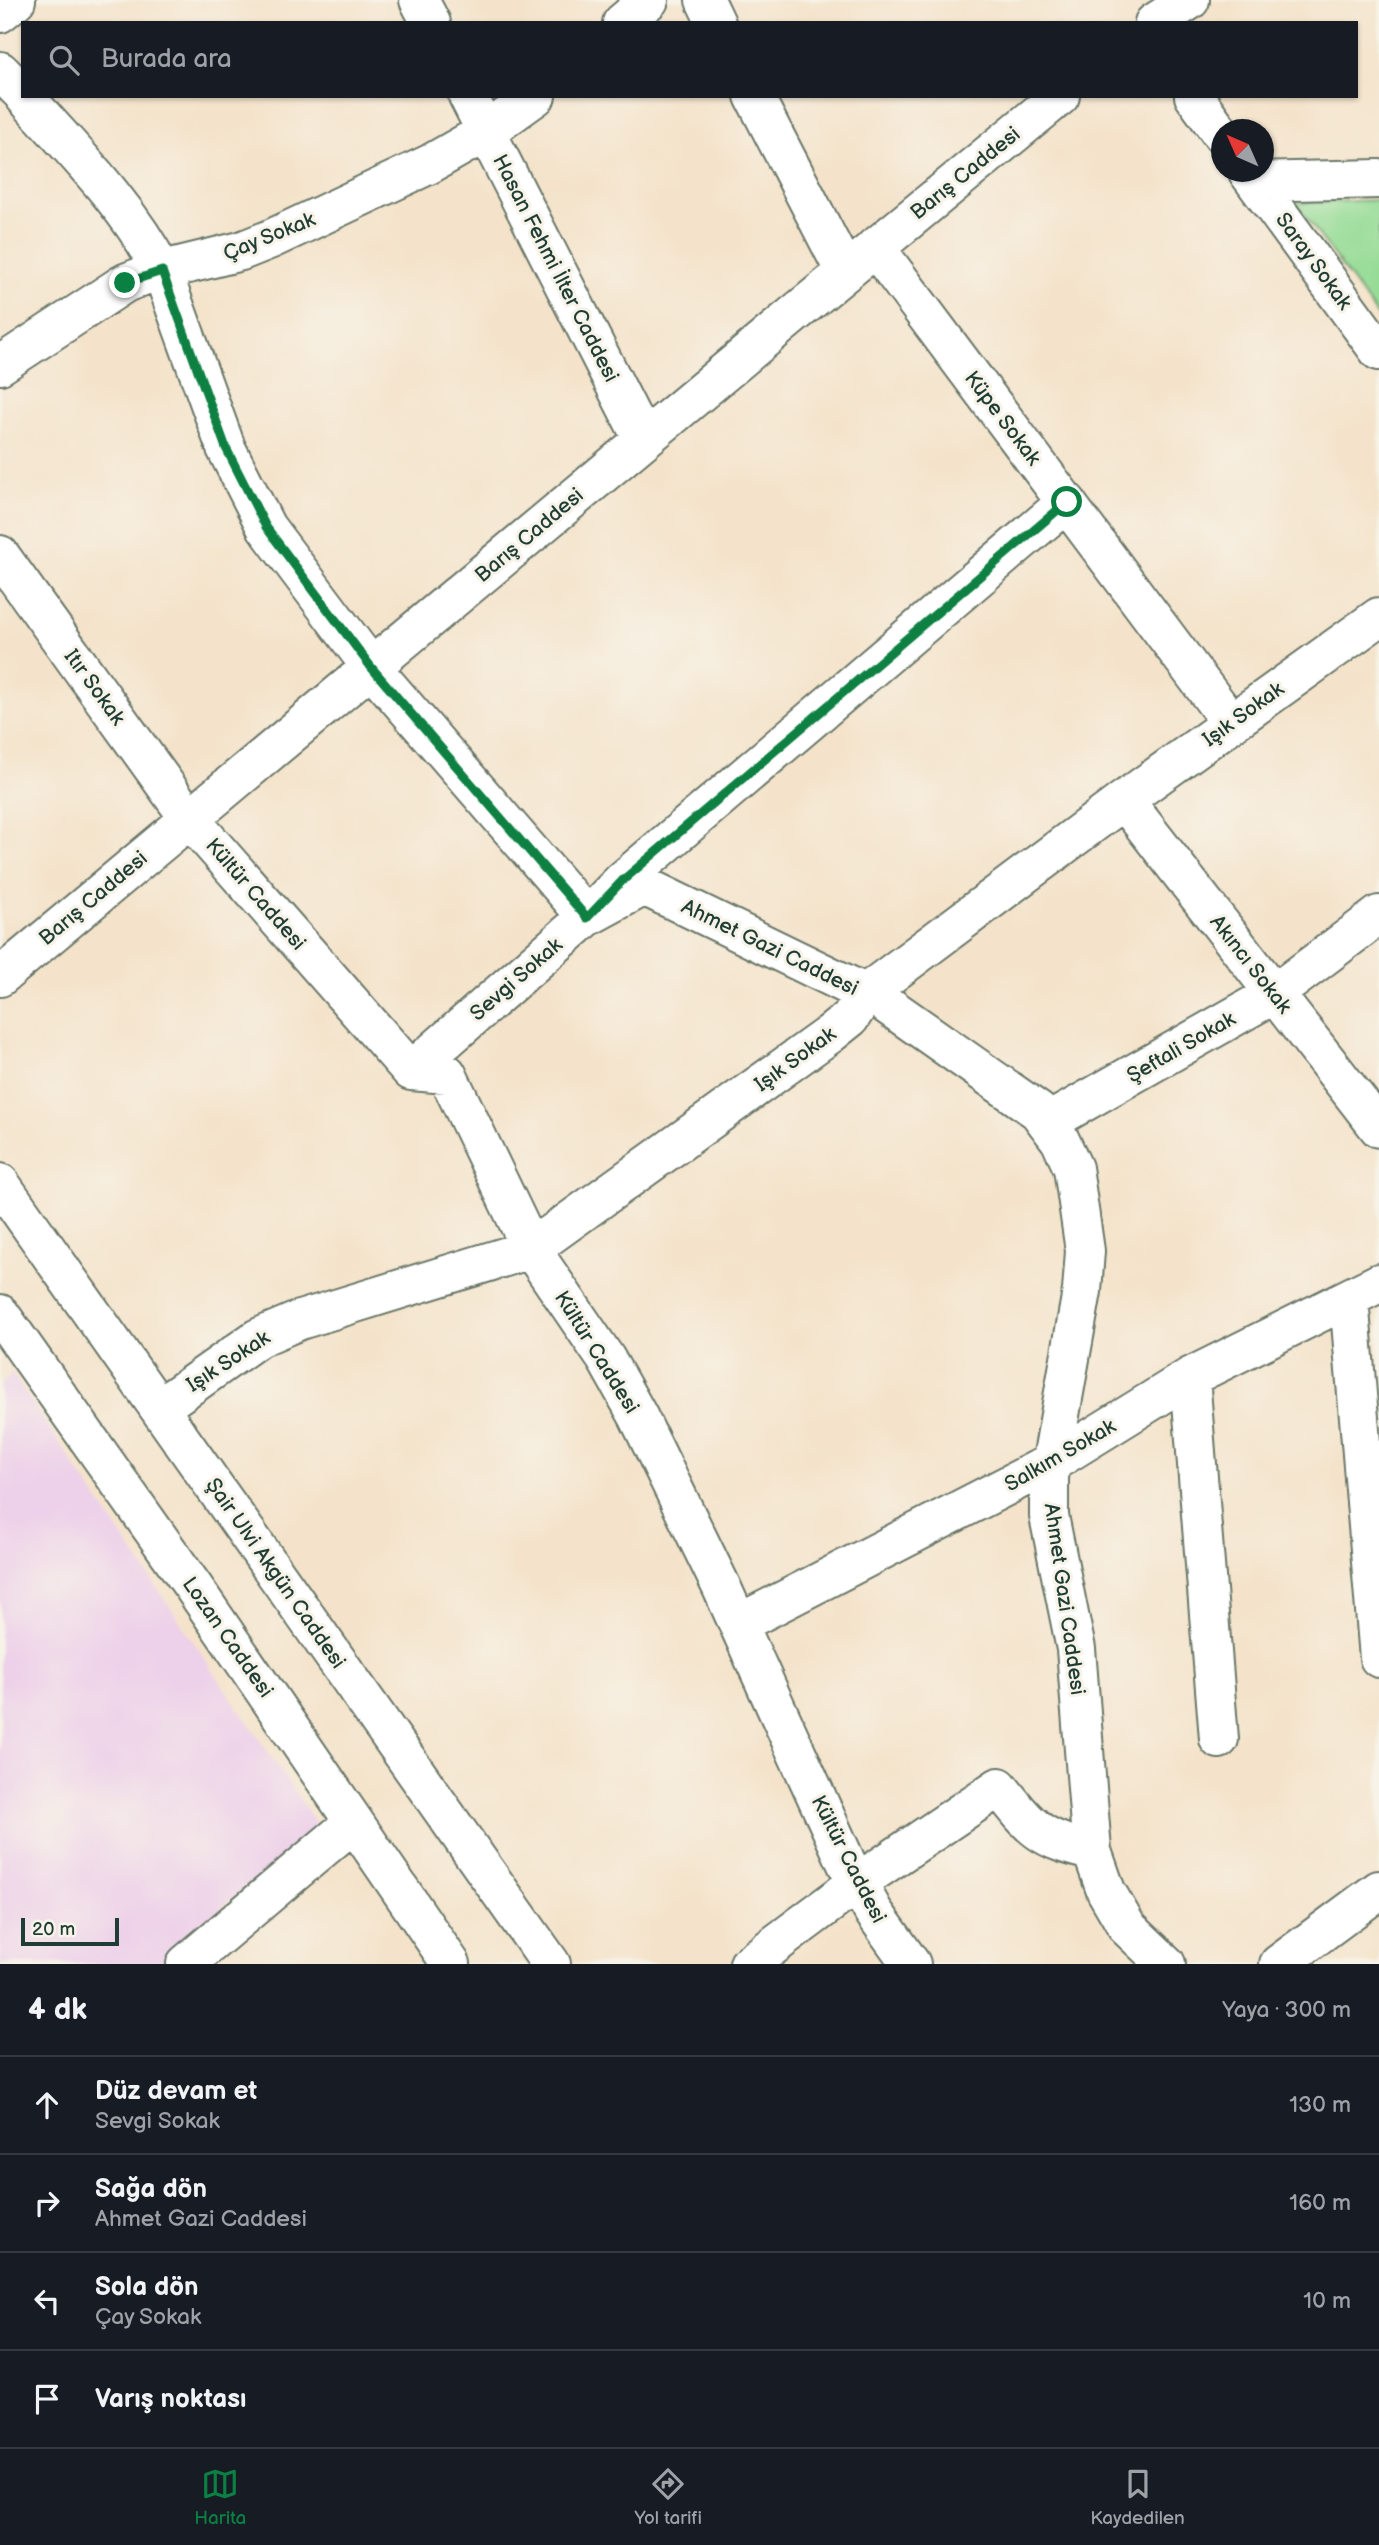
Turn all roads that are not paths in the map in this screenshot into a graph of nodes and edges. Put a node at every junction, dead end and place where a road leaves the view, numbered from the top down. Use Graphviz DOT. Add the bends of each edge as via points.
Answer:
graph roads {
  1 [pos="16,0"];
  2 [pos="419,0"];
  3 [pos="649,0"];
  4 [pos="705,0"];
  5 [pos="0,13"];
  6 [pos="430,21"];
  7 [pos="624,21"];
  8 [pos="715,21"];
  9 [pos="0,71"];
  10 [pos="21,92"];
  11 [pos="27,98"];
  12 [pos="469,98"];
  13 [pos="533,98"];
  14 [pos="755,98"];
  15 [pos="1058,98"];
  16 [pos="1195,98"];
  17 [pos="1211,120"];
  18 [pos="486,132"];
  19 [pos="1274,177"];
  20 [pos="1379,179"];
  21 [pos="1256,182"];
  22 [pos="875,247"];
  23 [pos="162,271"];
  24 [pos="845,272"];
  25 [pos="1379,351"];
  26 [pos="0,365"];
  27 [pos="643,440"];
  28 [pos="1067,502"];
  29 [pos="0,555"];
  30 [pos="1379,617"];
  31 [pos="371,667"];
  32 [pos="1231,723"];
  33 [pos="1124,800"];
  34 [pos="189,818"];
  35 [pos="1379,915"];
  36 [pos="587,918"];
  37 [pos="0,977"];
  38 [pos="866,993"];
  39 [pos="1274,994"];
  40 [pos="411,1071"];
  41 [pos="1047,1123"];
  42 [pos="1379,1128"];
  43 [pos="0,1184"];
  44 [pos="531,1249"];
  45 [pos="1364,1291"];
  46 [pos="0,1314"];
  47 [pos="1190,1377"];
  48 [pos="159,1408"];
  49 [pos="1051,1463"];
  50 [pos="738,1623"];
  51 [pos="1378,1641"];
  52 [pos="1219,1739"];
  53 [pos="354,1822"];
  54 [pos="1092,1851"];
  55 [pos="857,1883"];
  56 [pos="1379,1890"];
  57 [pos="186,1964"];
  58 [pos="451,1964"];
  59 [pos="551,1964"];
  60 [pos="749,1964"];
  61 [pos="911,1964"];
  62 [pos="1166,1964"];
  63 [pos="1279,1964"];
  1 -- 5 [label="street"];
  2 -- 6 [label="street"];
  3 -- 7 [label="street"];
  4 -- 8 [label="street"];
  9 -- 10 [label="street"];
  11 -- 23 [label="street" via="129,217"];
  12 -- 18 [label="street, Hasan Fehmi İlter Caddesi"];
  13 -- 18 [label="street, Çay Sokak"];
  14 -- 24 [label="street"];
  15 -- 22 [label="street, Barış Caddesi"];
  16 -- 17 [label="street"];
  18 -- 23 [label="street, Çay Sokak" via="430,164 271,239"];
  18 -- 27 [label="street, Hasan Fehmi İlter Caddesi"];
  19 -- 20 [label="street"];
  21 -- 25 [label="street, Saray Sokak"];
  22 -- 24 [label="street, Barış Caddesi"];
  22 -- 28 [label="street, Küpe Sokak"];
  23 -- 26 [label="street, Çay Sokak" via="125,283"];
  23 -- 31 [label="street" via="245,489 293,565"];
  24 -- 27 [label="street, Barış Caddesi"];
  27 -- 31 [label="street, Barış Caddesi"];
  28 -- 32 [label="street, Küpe Sokak"];
  28 -- 36 [label="street, Sevgi Sokak" via="622,881"];
  29 -- 34 [label="street, Itır Sokak"];
  30 -- 32 [label="street, Işık Sokak"];
  31 -- 34 [label="street, Barış Caddesi"];
  31 -- 36 [label="street"];
  32 -- 33 [label="street, Işık Sokak"];
  33 -- 38 [label="street, Işık Sokak"];
  33 -- 39 [label="street, Akıncı Sokak"];
  34 -- 37 [label="street, Barış Caddesi"];
  34 -- 40 [label="street, Kültür Caddesi"];
  35 -- 39 [label="street, Şeftali Sokak"];
  36 -- 38 [label="street, Ahmet Gazi Caddesi" via="644,886"];
  36 -- 40 [label="street, Sevgi Sokak"];
  38 -- 41 [label="street, Ahmet Gazi Caddesi" via="1013,1091"];
  38 -- 44 [label="street, Işık Sokak" via="836,1030"];
  39 -- 41 [label="street, Şeftali Sokak"];
  39 -- 42 [label="street, Akıncı Sokak"];
  40 -- 44 [label="street, Kültür Caddesi" via="447,1074"];
  41 -- 49 [label="street, Ahmet Gazi Caddesi" via="1073,1168 1085,1251"];
  43 -- 48 [label="street, Şair Ulvi Akgün Caddesi"];
  44 -- 48 [label="street, Işık Sokak" via="300,1320 248,1344"];
  44 -- 50 [label="street, Kültür Caddesi" via="600,1350 638,1416"];
  45 -- 47 [label="street, Salkım Sokak"];
  45 -- 51 [label="street"];
  46 -- 53 [label="street, Lozan Caddesi"];
  47 -- 49 [label="street, Salkım Sokak"];
  47 -- 52 [label="street"];
  48 -- 59 [label="street, Şair Ulvi Akgün Caddesi"];
  49 -- 50 [label="street, Salkım Sokak"];
  49 -- 54 [label="street, Ahmet Gazi Caddesi" via="1049,1516 1076,1649"];
  50 -- 55 [label="street, Kültür Caddesi"];
  53 -- 57 [label="street"];
  53 -- 58 [label="street, Lozan Caddesi"];
  54 -- 55 [label="street" via="1039,1834 999,1787"];
  54 -- 62 [label="street, Ahmet Gazi Caddesi" via="1106,1891 1127,1927"];
  55 -- 60 [label="street"];
  55 -- 61 [label="street, Kültür Caddesi"];
  56 -- 63 [label="street"];
}
